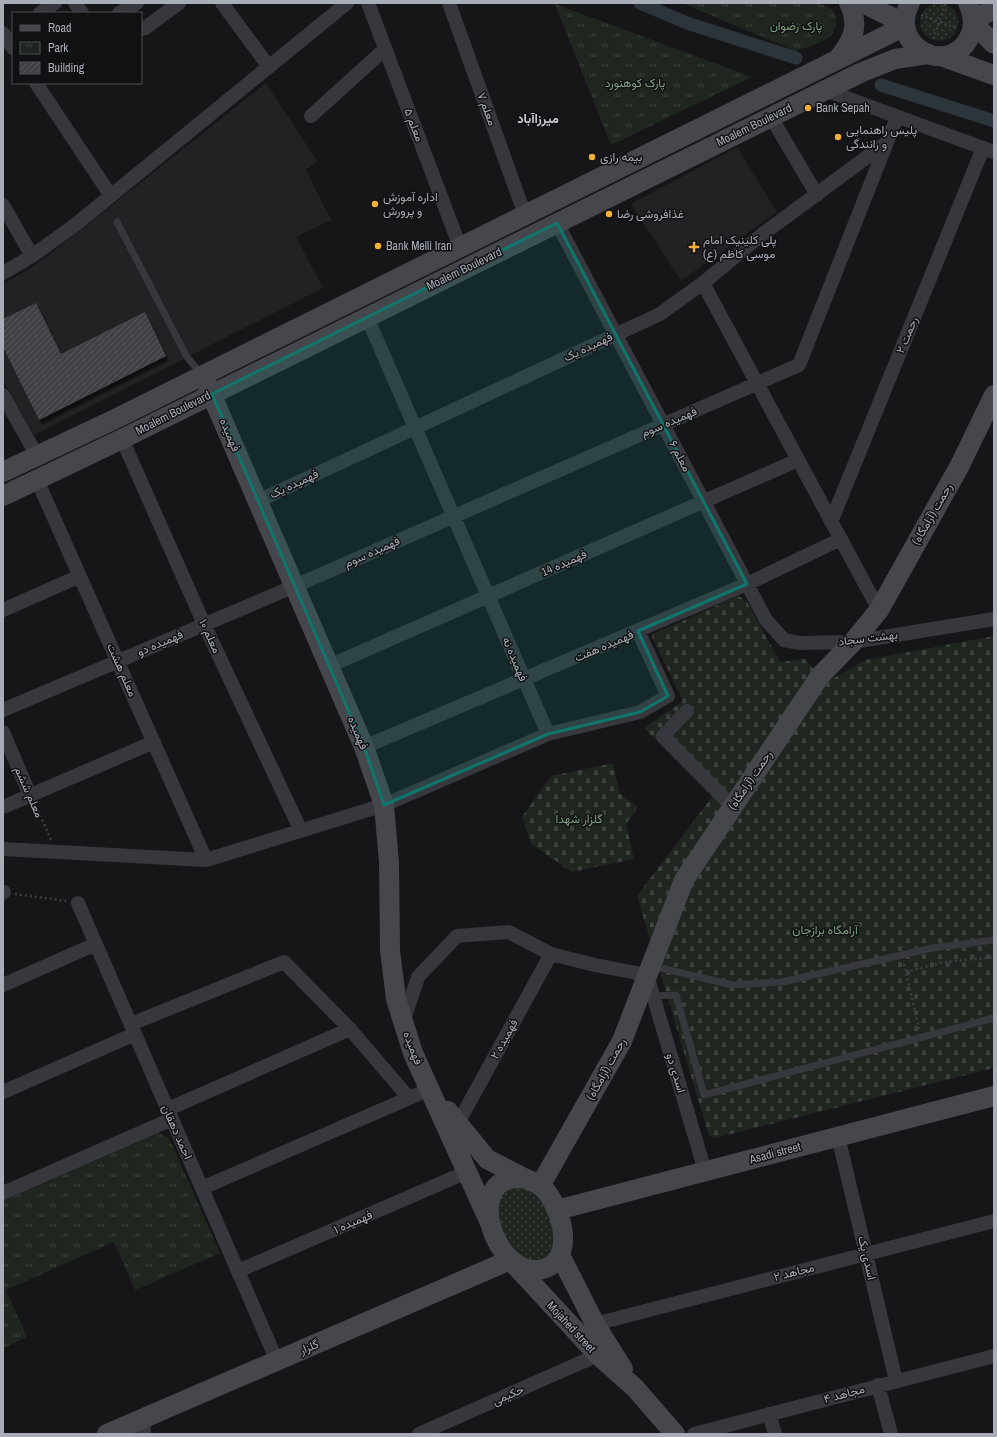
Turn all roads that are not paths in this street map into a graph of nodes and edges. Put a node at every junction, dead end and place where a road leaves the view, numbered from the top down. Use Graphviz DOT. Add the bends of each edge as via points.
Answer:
graph roads {
  1 [pos="55,3"];
  2 [pos="75,3"];
  3 [pos="137,3"];
  4 [pos="179,3"];
  5 [pos="222,3"];
  6 [pos="347,3"];
  7 [pos="368,3"];
  8 [pos="449,3"];
  9 [pos="849,3"];
  10 [pos="863,3"];
  11 [pos="994,8"];
  12 [pos="42,12"];
  13 [pos="81,12"];
  14 [pos="123,12"];
  15 [pos="907,16"];
  16 [pos="972,20"];
  17 [pos="142,29"];
  18 [pos="994,44"];
  19 [pos="385,50"];
  20 [pos="934,55"];
  21 [pos="838,59"];
  22 [pos="269,66"];
  23 [pos="994,75"];
  24 [pos="37,84"];
  25 [pos="825,90"];
  26 [pos="311,116"];
  27 [pos="771,117"];
  28 [pos="897,117"];
  29 [pos="887,143"];
  30 [pos="989,150"];
  31 [pos="817,195"];
  32 [pos="111,196"];
  33 [pos="3,205"];
  34 [pos="524,215"];
  35 [pos="117,222"];
  36 [pos="557,223"];
  37 [pos="460,247"];
  38 [pos="32,256"];
  39 [pos="3,273"];
  40 [pos="703,283"];
  41 [pos="367,317"];
  42 [pos="614,331"];
  43 [pos="202,375"];
  44 [pos="757,383"];
  45 [pos="212,394"];
  46 [pos="3,395"];
  47 [pos="994,395"];
  48 [pos="413,424"];
  49 [pos="663,424"];
  50 [pos="122,439"];
  51 [pos="37,456"];
  52 [pos="798,460"];
  53 [pos="3,472"];
  54 [pos="37,480"];
  55 [pos="3,496"];
  56 [pos="258,501"];
  57 [pos="704,502"];
  58 [pos="453,516"];
  59 [pos="831,522"];
  60 [pos="841,539"];
  61 [pos="80,576"];
  62 [pos="747,584"];
  63 [pos="295,586"];
  64 [pos="488,596"];
  65 [pos="3,610"];
  66 [pos="878,610"];
  67 [pos="994,619"];
  68 [pos="204,624"];
  69 [pos="638,631"];
  70 [pos="853,642"];
  71 [pos="118,661"];
  72 [pos="329,666"];
  73 [pos="524,679"];
  74 [pos="3,710"];
  75 [pos="686,711"];
  76 [pos="3,732"];
  77 [pos="548,734"];
  78 [pos="154,742"];
  79 [pos="364,747"];
  80 [pos="30,795"];
  81 [pos="384,804"];
  82 [pos="3,807"];
  83 [pos="732,807"];
  84 [pos="301,831"];
  85 [pos="3,849"];
  86 [pos="206,860"];
  87 [pos="78,903"];
  88 [pos="994,940"];
  89 [pos="96,944"];
  90 [pos="551,954"];
  91 [pos="648,970"];
  92 [pos="3,985"];
  93 [pos="653,996"];
  94 [pos="994,1018"];
  95 [pos="403,1022"];
  96 [pos="133,1029"];
  97 [pos="350,1029"];
  98 [pos="430,1089"];
  99 [pos="3,1092"];
  100 [pos="994,1096"];
  101 [pos="409,1098"];
  102 [pos="170,1114"];
  103 [pos="458,1123"];
  104 [pos="838,1136"];
  105 [pos="705,1171"];
  106 [pos="467,1172"];
  107 [pos="532,1182"];
  108 [pos="202,1188"];
  109 [pos="3,1193"];
  110 [pos="556,1210"];
  111 [pos="994,1221"];
  112 [pos="491,1225"];
  113 [pos="866,1254"];
  114 [pos="560,1256"];
  115 [pos="511,1261"];
  116 [pos="238,1271"];
  117 [pos="595,1324"];
  118 [pos="598,1355"];
  119 [pos="994,1356"];
  120 [pos="277,1361"];
  121 [pos="896,1381"];
  122 [pos="878,1385"];
  123 [pos="635,1388"];
  124 [pos="769,1414"];
  125 [pos="144,1426"];
  126 [pos="107,1434"];
  127 [pos="419,1434"];
  128 [pos="675,1434"];
  129 [pos="694,1434"];
  130 [pos="775,1434"];
  131 [pos="891,1434"];
  1 -- 12 [label="street"];
  2 -- 13 [label="street"];
  3 -- 14 [label="street"];
  4 -- 17 [label="street"];
  5 -- 22 [label="street"];
  6 -- 22 [label="street"];
  7 -- 19 [label="street, معلم ۵"];
  8 -- 34 [label="street, معلم ۷"];
  9 -- 21 [label="street" via="855,25 851,42"];
  10 -- 15 [label="street"];
  11 -- 16 [label="street"];
  15 -- 20 [label="street" via="912,43"];
  15 -- 21 [label="street, Moalem Boulevard"];
  16 -- 18 [label="street"];
  16 -- 20 [label="street, Moalem Boulevard" via="967,42 960,49"];
  19 -- 26 [label="street"];
  19 -- 37 [label="street, معلم ۵"];
  20 -- 23 [label="street"];
  20 -- 25 [label="street, Moalem Boulevard" via="895,59"];
  21 -- 34 [label="street, Moalem Boulevard"];
  22 -- 32 [label="street"];
  24 -- 32 [label="street"];
  25 -- 27 [label="street, Moalem Boulevard"];
  25 -- 28 [label="street"];
  27 -- 31 [label="street"];
  27 -- 36 [label="street, Moalem Boulevard"];
  28 -- 29 [label="street, فهمیده سوم"];
  28 -- 30 [label="street"];
  29 -- 31 [label="street, فهمیده یک"];
  29 -- 44 [label="street, فهمیده سوم" via="799,365"];
  30 -- 59 [label="street, رحمت ۲"];
  31 -- 40 [label="street, فهمیده یک" via="764,233"];
  32 -- 38 [label="street" via="75,226"];
  33 -- 38 [label="street"];
  34 -- 37 [label="street, Moalem Boulevard"];
  35 -- 43 [label="lane" via="187,357"];
  36 -- 41 [label="street, Moalem Boulevard"];
  36 -- 42 [label="street, معلم ۶"];
  37 -- 43 [label="street, Moalem Boulevard"];
  38 -- 39 [label="street"];
  40 -- 42 [label="street, فهمیده یک" via="660,314"];
  40 -- 44 [label="street"];
  41 -- 45 [label="street, Moalem Boulevard"];
  41 -- 48 [label="street, فهمیده نه"];
  42 -- 48 [label="street, فهمیده یک"];
  42 -- 49 [label="street, معلم ۶"];
  43 -- 45 [label="street, فهمیده"];
  43 -- 51 [label="street, Moalem Boulevard"];
  44 -- 49 [label="street, فهمیده سوم"];
  44 -- 52 [label="street"];
  45 -- 50 [label="street, Moalem Boulevard"];
  45 -- 56 [label="street, فهمیده"];
  46 -- 51 [label="street"];
  47 -- 66 [label="street, رحمت (آرامگاه)" via="959,467"];
  48 -- 56 [label="street, فهمیده یک"];
  48 -- 58 [label="street, فهمیده نه"];
  49 -- 57 [label="street, معلم ۶"];
  49 -- 58 [label="street, فهمیده سوم"];
  50 -- 54 [label="street, Moalem Boulevard"];
  50 -- 68 [label="street, معلم ۱۰"];
  51 -- 53 [label="street, Moalem Boulevard"];
  52 -- 57 [label="street, فهمیده 14"];
  52 -- 59 [label="street"];
  54 -- 55 [label="street, Moalem Boulevard"];
  54 -- 61 [label="street, معلم هشت"];
  56 -- 63 [label="street, فهمیده"];
  57 -- 62 [label="street, معلم ۶"];
  57 -- 64 [label="street, فهمیده 14"];
  58 -- 63 [label="street, فهمیده سوم"];
  58 -- 64 [label="street, فهمیده نه"];
  59 -- 60 [label="street"];
  60 -- 62 [label="street, فهمیده هفت"];
  60 -- 66 [label="street"];
  61 -- 65 [label="street"];
  61 -- 71 [label="street, معلم هشت"];
  62 -- 69 [label="street, فهمیده هفت"];
  62 -- 70 [label="street, بهشت سجاد" via="766,620 784,640 800,643"];
  63 -- 68 [label="street, فهمیده دو"];
  63 -- 72 [label="street, فهمیده"];
  64 -- 72 [label="street, فهمیده 14"];
  64 -- 73 [label="street, فهمیده نه"];
  66 -- 70 [label="street, رحمت (آرامگاه)"];
  67 -- 70 [label="street, بهشت سجاد"];
  68 -- 71 [label="street, فهمیده دو"];
  68 -- 84 [label="street, معلم ۱۰"];
  69 -- 73 [label="street, فهمیده هفت"];
  69 -- 77 [label="street" via="668,696 640,712"];
  70 -- 83 [label="street, رحمت (آرامگاه)" via="820,676"];
  71 -- 74 [label="street, فهمیده دو"];
  71 -- 78 [label="street, معلم هشت"];
  72 -- 79 [label="street, فهمیده"];
  73 -- 77 [label="street, فهمیده نه"];
  73 -- 79 [label="street, فهمیده هفت"];
  75 -- 83 [label="street" via="663,736"];
  76 -- 80 [label="street, معلم ششم"];
  77 -- 81 [label="street"];
  78 -- 80 [label="street"];
  78 -- 86 [label="street, معلم هشت"];
  79 -- 81 [label="street, فهمیده"];
  80 -- 82 [label="street"];
  81 -- 84 [label="street"];
  81 -- 95 [label="street, فهمیده" via="389,862 390,950 396,999"];
  83 -- 91 [label="street, رحمت (آرامگاه)" via="684,880"];
  84 -- 86 [label="street"];
  85 -- 86 [label="street"];
  87 -- 89 [label="street, احمد دهقان"];
  88 -- 91 [label="lane" via="933,948 782,982 733,985"];
  89 -- 92 [label="street"];
  89 -- 96 [label="street, احمد دهقان"];
  90 -- 91 [label="street" via="595,966"];
  90 -- 95 [label="street" via="509,932 457,936 418,977"];
  90 -- 103 [label="street, فهمیده ۲"];
  91 -- 93 [label="street, اسدی دو"];
  91 -- 107 [label="street, رحمت (آرامگاه)" via="622,1041"];
  93 -- 94 [label="lane" via="676,995 704,1096"];
  93 -- 105 [label="street, اسدی دو"];
  95 -- 98 [label="street, فهمیده" via="413,1053"];
  96 -- 97 [label="street" via="284,962"];
  96 -- 99 [label="street"];
  96 -- 102 [label="street, احمد دهقان"];
  97 -- 101 [label="street"];
  97 -- 102 [label="street"];
  98 -- 101 [label="street"];
  98 -- 103 [label="street"];
  98 -- 106 [label="street"];
  100 -- 104 [label="street, Asadi street"];
  101 -- 108 [label="street"];
  102 -- 108 [label="street, احمد دهقان"];
  102 -- 109 [label="street"];
  103 -- 107 [label="street" via="487,1160"];
  104 -- 105 [label="street, Asadi street"];
  104 -- 113 [label="street, اسدی یک"];
  105 -- 110 [label="street, Asadi street"];
  106 -- 112 [label="street"];
  106 -- 116 [label="street, فهمیده ۱"];
  107 -- 110 [label="street"];
  107 -- 112 [label="street" via="506,1180 492,1192 488,1210"];
  108 -- 116 [label="street, احمد دهقان"];
  110 -- 114 [label="street" via="564,1238"];
  111 -- 113 [label="street, مجاهد ۲"];
  112 -- 115 [label="street" via="499,1244"];
  113 -- 117 [label="street, مجاهد ۲"];
  113 -- 121 [label="street, اسدی یک"];
  114 -- 115 [label="street" via="546,1268 528,1270"];
  114 -- 117 [label="street, Mojahed street"];
  115 -- 118 [label="street, Mojahed street"];
  115 -- 120 [label="street, گلزار"];
  116 -- 120 [label="street, احمد دهقان"];
  117 -- 123 [label="street, Mojahed street"];
  118 -- 123 [label="street, Mojahed street"];
  118 -- 127 [label="street, حکیمی"];
  119 -- 121 [label="street, مجاهد ۴"];
  120 -- 125 [label="street, گلزار"];
  121 -- 122 [label="street, مجاهد ۴"];
  122 -- 124 [label="street, مجاهد ۴"];
  122 -- 131 [label="street"];
  123 -- 128 [label="street, Mojahed street"];
  124 -- 129 [label="street, مجاهد ۴"];
  124 -- 130 [label="street"];
  125 -- 126 [label="street, گلزار"];
}
